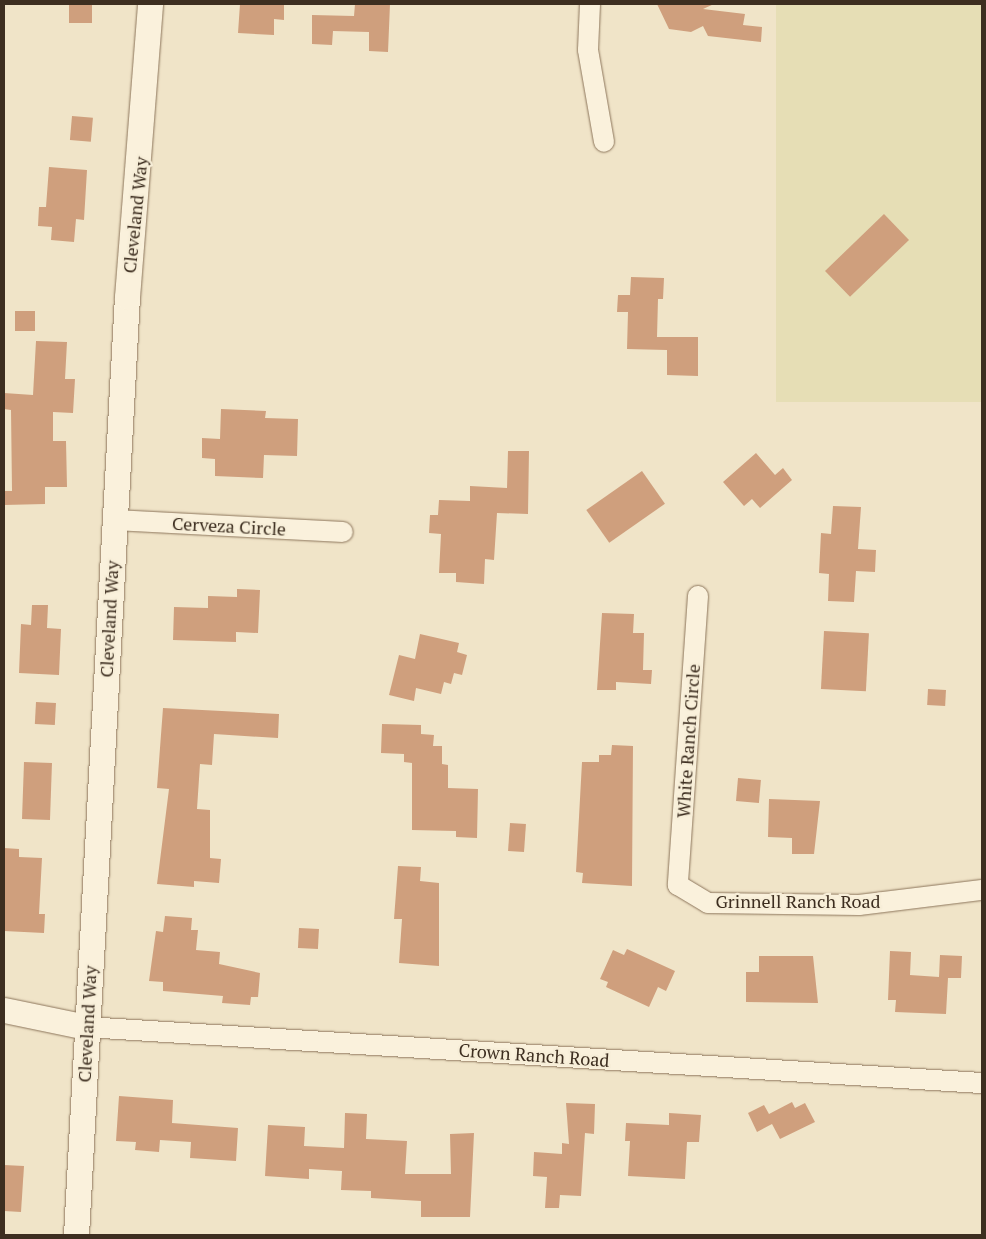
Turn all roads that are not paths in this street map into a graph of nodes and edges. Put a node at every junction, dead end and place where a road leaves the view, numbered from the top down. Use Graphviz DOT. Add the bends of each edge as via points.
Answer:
graph roads {
  1 [pos="150,4"];
  2 [pos="590,4"];
  3 [pos="604,142"];
  4 [pos="115,520"];
  5 [pos="343,532"];
  6 [pos="698,596"];
  7 [pos="678,885"];
  8 [pos="982,890"];
  9 [pos="4,1010"];
  10 [pos="86,1028"];
  11 [pos="982,1083"];
  12 [pos="76,1235"];
  1 -- 4 [label="street, Cleveland Way"];
  2 -- 3 [label="street" via="588,50"];
  4 -- 5 [label="street, Cerveza Circle"];
  4 -- 10 [label="street, Cleveland Way"];
  6 -- 7 [label="street, White Ranch Circle"];
  7 -- 8 [label="street, Grinnell Ranch Road" via="708,903 858,905"];
  9 -- 10 [label="street"];
  10 -- 11 [label="street, Crown Ranch Road"];
  10 -- 12 [label="street, Cleveland Way"];
}
